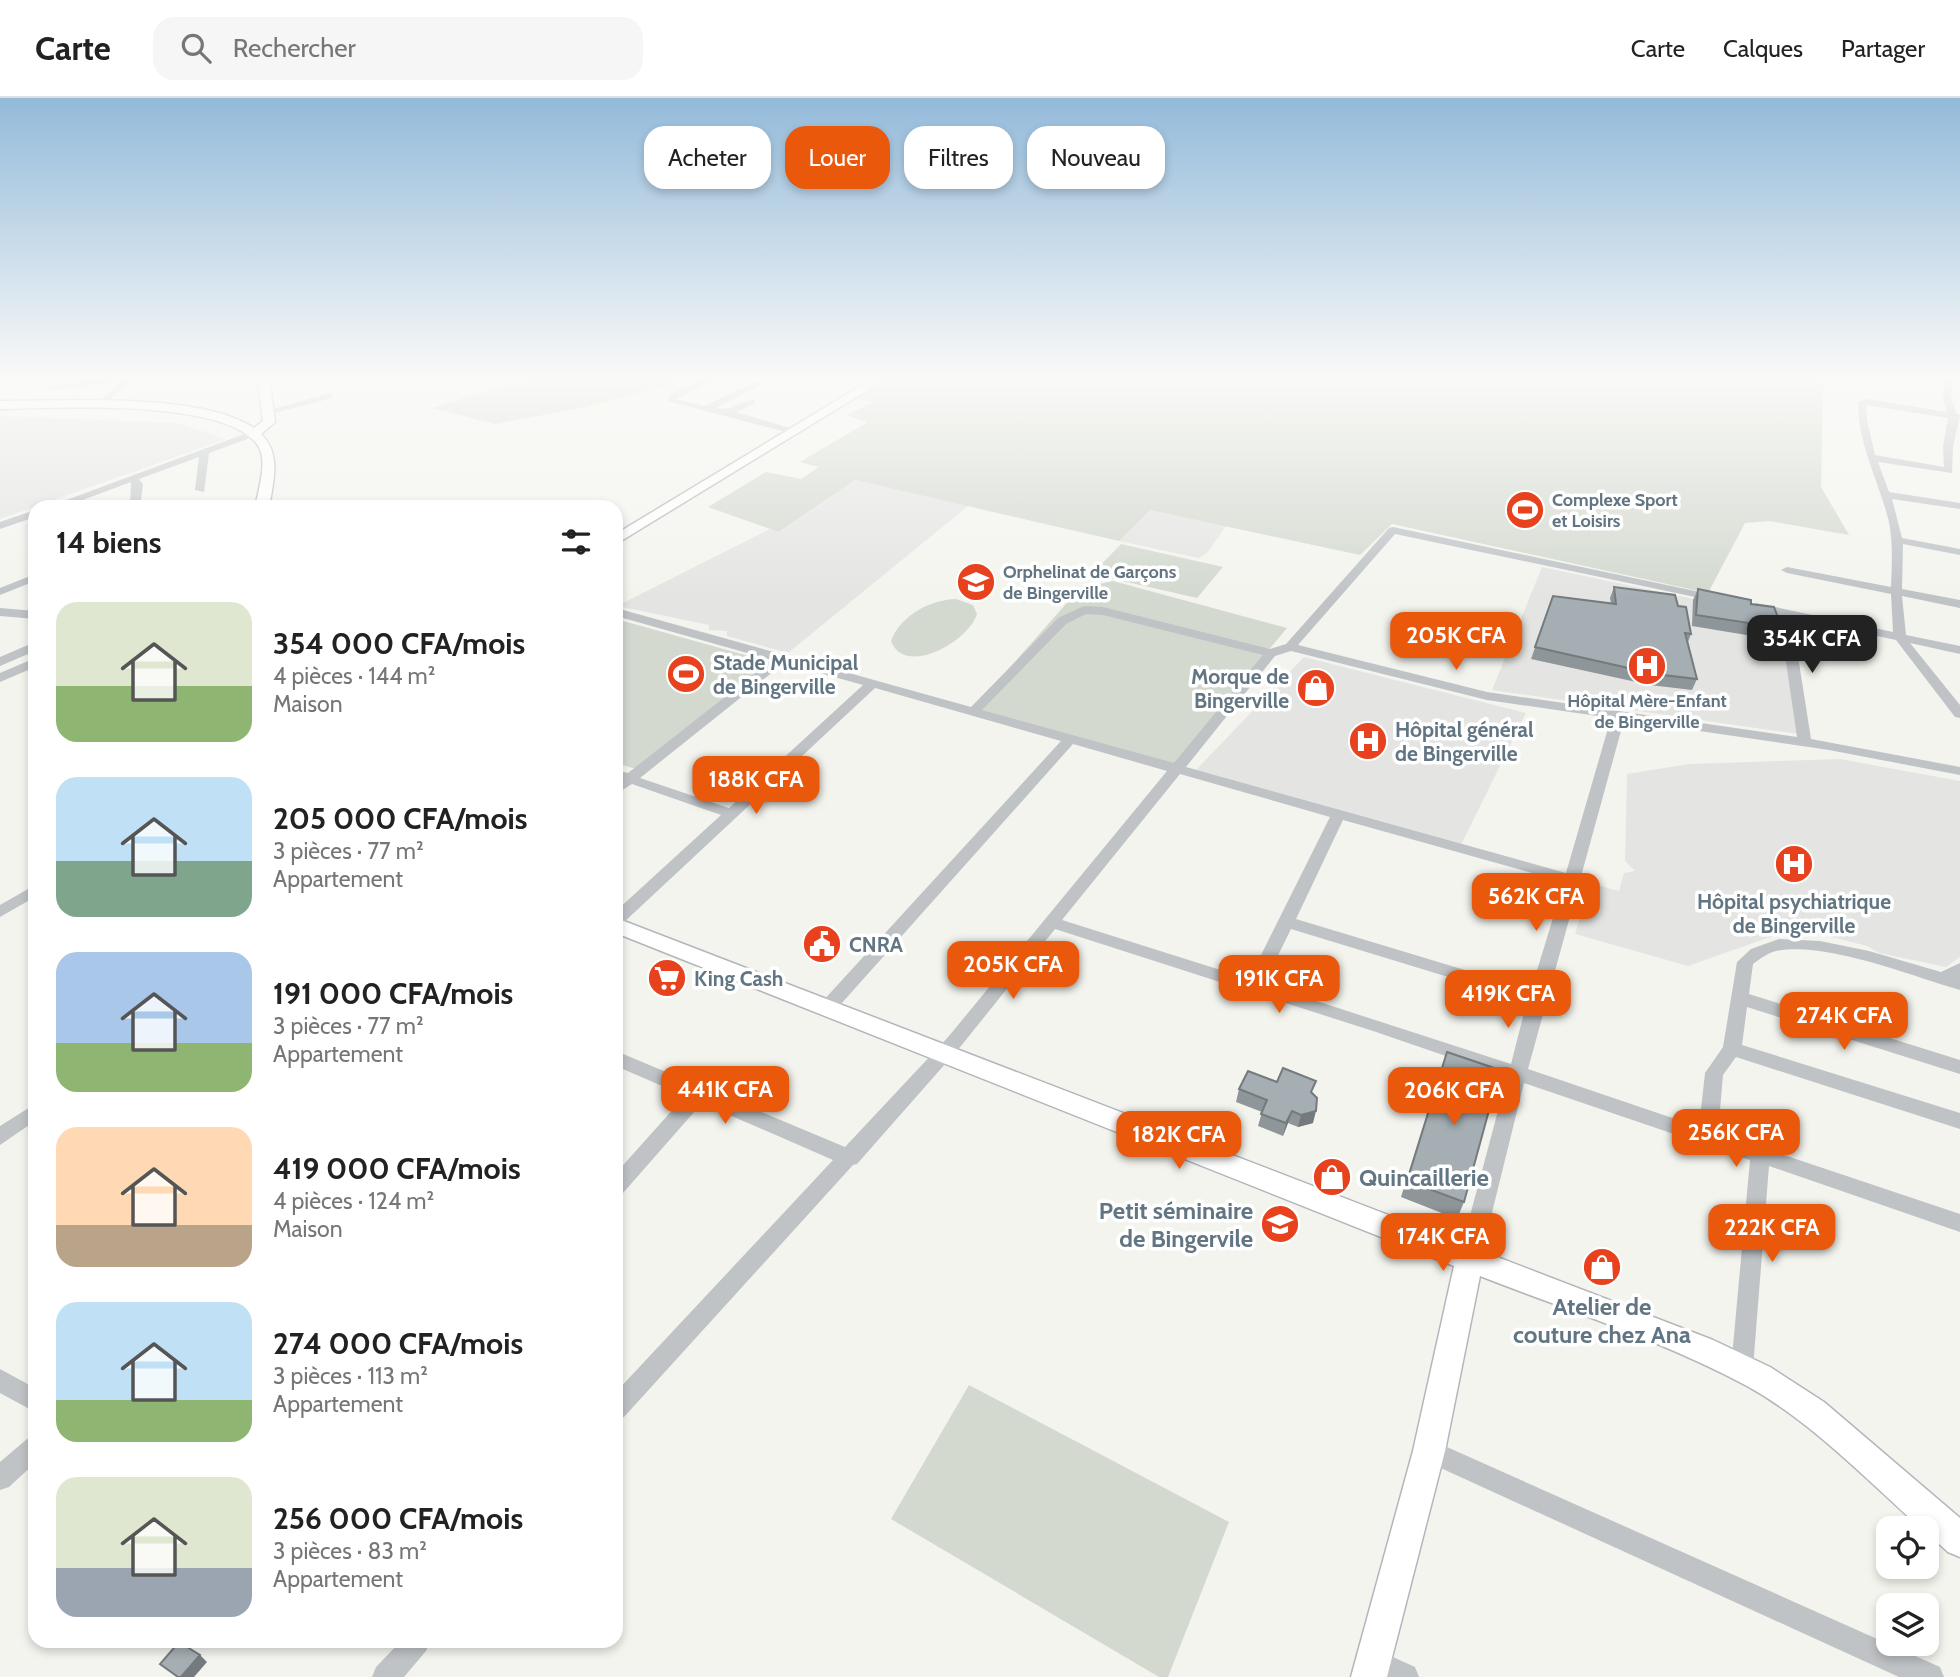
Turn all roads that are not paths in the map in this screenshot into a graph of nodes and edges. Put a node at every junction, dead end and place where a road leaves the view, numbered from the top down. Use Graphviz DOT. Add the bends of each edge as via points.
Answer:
graph roads {
  1 [pos="208,450"];
  2 [pos="266,450"];
  3 [pos="763,450"];
  4 [pos="1871,450"];
  5 [pos="1949,450"];
  6 [pos="204,451"];
  7 [pos="1874,458"];
  8 [pos="1955,472"];
  9 [pos="133,477"];
  10 [pos="200,490"];
  11 [pos="1887,495"];
  12 [pos="71,500"];
  13 [pos="136,500"];
  14 [pos="263,500"];
  15 [pos="1960,506"];
  16 [pos="28,516"];
  17 [pos="0,526"];
  18 [pos="623,536"];
  19 [pos="1897,540"];
  20 [pos="1960,552"];
  21 [pos="1787,570"];
  22 [pos="28,580"];
  23 [pos="0,592"];
  24 [pos="1897,592"];
  25 [pos="1730,601"];
  26 [pos="1744,604"];
  27 [pos="1960,604"];
  28 [pos="0,612"];
  29 [pos="1785,612"];
  30 [pos="28,614"];
  31 [pos="623,614"];
  32 [pos="1901,637"];
  33 [pos="1290,647"];
  34 [pos="28,649"];
  35 [pos="1960,650"];
  36 [pos="1270,653"];
  37 [pos="781,659"];
  38 [pos="0,662"];
  39 [pos="28,665"];
  40 [pos="0,678"];
  41 [pos="872,684"];
  42 [pos="973,712"];
  43 [pos="1960,714"];
  44 [pos="1618,716"];
  45 [pos="1069,740"];
  46 [pos="1805,743"];
  47 [pos="1178,768"];
  48 [pos="1960,771"];
  49 [pos="623,776"];
  50 [pos="631,779"];
  51 [pos="623,785"];
  52 [pos="732,814"];
  53 [pos="1339,814"];
  54 [pos="1571,879"];
  55 [pos="28,894"];
  56 [pos="1,909"];
  57 [pos="623,915"];
  58 [pos="1287,922"];
  59 [pos="1053,923"];
  60 [pos="623,925"];
  61 [pos="1960,969"];
  62 [pos="1952,982"];
  63 [pos="1254,987"];
  64 [pos="1537,998"];
  65 [pos="1740,998"];
  66 [pos="827,1008"];
  67 [pos="1732,1049"];
  68 [pos="944,1053"];
  69 [pos="623,1061"];
  70 [pos="1960,1067"];
  71 [pos="1516,1073"];
  72 [pos="699,1093"];
  73 [pos="28,1116"];
  74 [pos="1960,1121"];
  75 [pos="0,1136"];
  76 [pos="1708,1138"];
  77 [pos="1759,1156"];
  78 [pos="850,1158"];
  79 [pos="623,1179"];
  80 [pos="1960,1223"];
  81 [pos="1470,1257"];
  82 [pos="1742,1368"];
  83 [pos="0,1380"];
  84 [pos="28,1397"];
  85 [pos="623,1400"];
  86 [pos="1429,1451"];
  87 [pos="28,1453"];
  88 [pos="0,1478"];
  89 [pos="1960,1540"];
  90 [pos="412,1648"];
  91 [pos="1371,1669"];
  92 [pos="386,1677"];
  93 [pos="1405,1677"];
  94 [pos="1930,1677"];
  1 -- 6 [label="street"];
  2 -- 14 [label="main road"];
  3 -- 18 [label="main road"];
  4 -- 7 [label="street"];
  5 -- 8 [label="street"];
  6 -- 9 [label="street"];
  6 -- 10 [label="street"];
  7 -- 8 [label="street"];
  7 -- 11 [label="street"];
  9 -- 12 [label="street"];
  9 -- 13 [label="street" via="138,484"];
  11 -- 15 [label="street"];
  11 -- 19 [label="street"];
  16 -- 17 [label="street"];
  19 -- 20 [label="street"];
  19 -- 24 [label="street"];
  21 -- 24 [label="street"];
  22 -- 23 [label="street"];
  24 -- 27 [label="street"];
  24 -- 32 [label="street"];
  25 -- 33 [label="street" via="1394,530"];
  26 -- 29 [label="street"];
  28 -- 30 [label="street"];
  29 -- 32 [label="street"];
  29 -- 46 [label="street"];
  31 -- 37 [label="street"];
  32 -- 35 [label="street"];
  32 -- 43 [label="street"];
  33 -- 36 [label="street"];
  33 -- 44 [label="street" via="1487,696"];
  34 -- 38 [label="street"];
  36 -- 42 [label="street" via="1084,610 1062,621"];
  36 -- 47 [label="street"];
  37 -- 41 [label="street"];
  37 -- 50 [label="street"];
  39 -- 40 [label="street"];
  41 -- 42 [label="street"];
  41 -- 52 [label="street"];
  42 -- 45 [label="street"];
  44 -- 46 [label="street"];
  44 -- 54 [label="street"];
  45 -- 47 [label="street"];
  45 -- 66 [label="street"];
  46 -- 48 [label="street"];
  47 -- 53 [label="street"];
  47 -- 59 [label="street"];
  49 -- 50 [label="street"];
  50 -- 51 [label="street"];
  50 -- 52 [label="street"];
  52 -- 57 [label="street"];
  53 -- 54 [label="street"];
  53 -- 58 [label="street"];
  54 -- 64 [label="street"];
  55 -- 56 [label="street"];
  58 -- 63 [label="street"];
  58 -- 64 [label="street"];
  59 -- 63 [label="street"];
  59 -- 68 [label="street"];
  60 -- 66 [label="main road"];
  61 -- 62 [label="street"];
  62 -- 65 [label="street" via="1837,950 1780,944 1745,962"];
  63 -- 71 [label="street"];
  64 -- 71 [label="street"];
  65 -- 67 [label="street"];
  65 -- 70 [label="street"];
  66 -- 68 [label="main road"];
  67 -- 74 [label="street"];
  67 -- 76 [label="street" via="1714,1073"];
  68 -- 78 [label="street"];
  68 -- 81 [label="main road"];
  69 -- 72 [label="street"];
  71 -- 76 [label="street"];
  71 -- 81 [label="street"];
  72 -- 78 [label="street"];
  72 -- 79 [label="street"];
  73 -- 75 [label="street"];
  76 -- 77 [label="street"];
  77 -- 80 [label="street"];
  77 -- 82 [label="street"];
  78 -- 85 [label="street"];
  81 -- 82 [label="main road"];
  81 -- 86 [label="main road"];
  82 -- 89 [label="main road" via="1813,1413"];
  83 -- 84 [label="street"];
  86 -- 91 [label="main road"];
  86 -- 94 [label="street"];
  87 -- 88 [label="street"];
  90 -- 92 [label="street"];
  91 -- 93 [label="street"];
}
